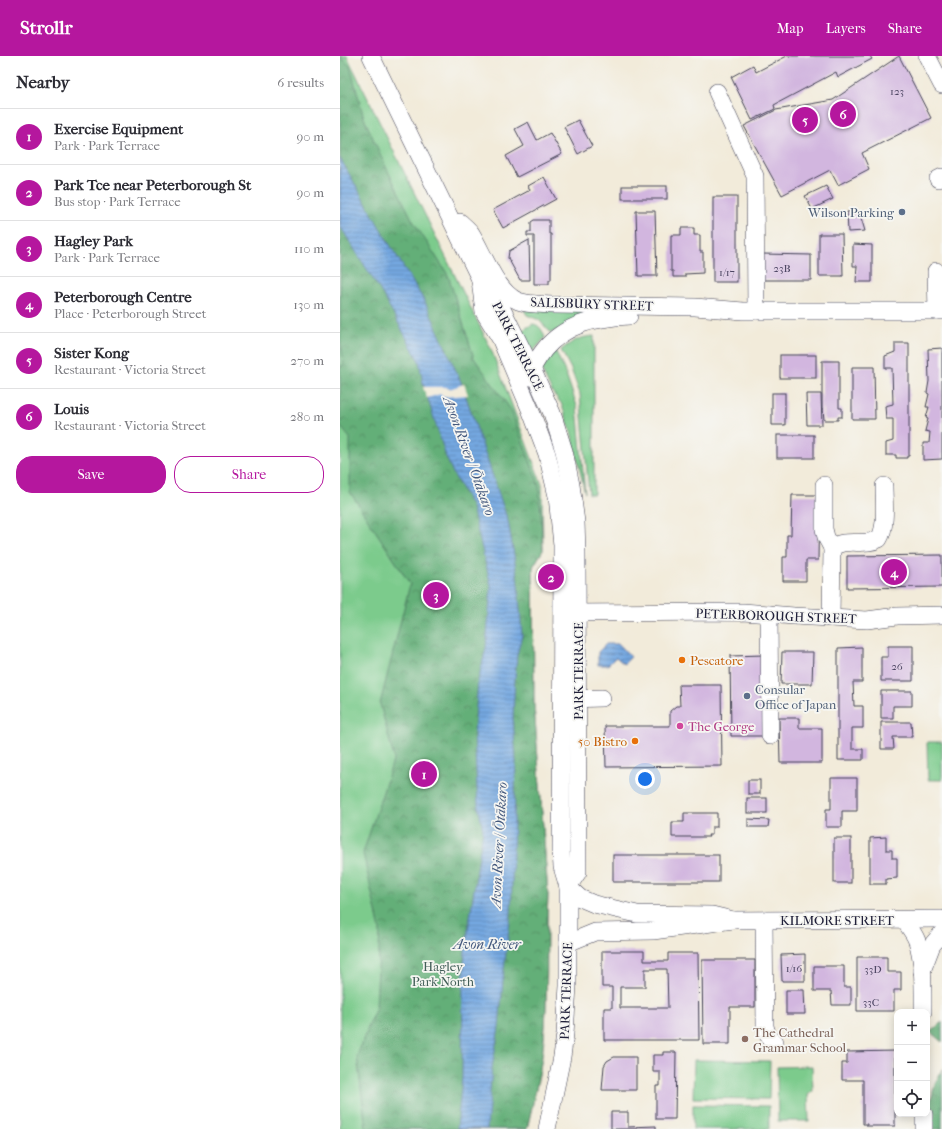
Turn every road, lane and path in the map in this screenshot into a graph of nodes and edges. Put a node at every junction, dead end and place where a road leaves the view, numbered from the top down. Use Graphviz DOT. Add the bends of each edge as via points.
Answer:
graph roads {
  1 [pos="372,56"];
  2 [pos="927,56"];
  3 [pos="942,85"];
  4 [pos="717,92"];
  5 [pos="442,203"];
  6 [pos="936,272"];
  7 [pos="480,277"];
  8 [pos="750,311"];
  9 [pos="940,311"];
  10 [pos="532,368"];
  11 [pos="547,454"];
  12 [pos="824,484"];
  13 [pos="884,486"];
  14 [pos="832,548"];
  15 [pos="570,613"];
  16 [pos="769,614"];
  17 [pos="942,615"];
  18 [pos="831,618"];
  19 [pos="602,698"];
  20 [pos="570,699"];
  21 [pos="770,736"];
  22 [pos="568,887"];
  23 [pos="942,919"];
  24 [pos="733,920"];
  25 [pos="764,920"];
  26 [pos="904,920"];
  27 [pos="942,933"];
  28 [pos="568,943"];
  29 [pos="922,971"];
  30 [pos="923,1009"];
  31 [pos="775,1042"];
  32 [pos="924,1117"];
  33 [pos="547,1129"];
  34 [pos="924,1129"];
  1 -- 5 [label="street, PARK TERRACE"];
  2 -- 3 [label="street"];
  4 -- 8 [label="street" via="755,176"];
  5 -- 7 [label="street, PARK TERRACE"];
  5 -- 8 [label="street, SALISBURY STREET" via="470,232 503,289 518,301 554,305 695,307"];
  6 -- 9 [label="street"];
  7 -- 10 [label="street, PARK TERRACE" via="503,311"];
  7 -- 11 [label="street, PARK TERRACE" via="484,312 500,338"];
  8 -- 9 [label="street, SALISBURY STREET"];
  8 -- 10 [label="street, SALISBURY STREET" via="608,317 591,321 574,326 552,340"];
  10 -- 11 [label="street, SALISBURY STREET" via="529,376 530,388 547,433"];
  10 -- 15 [label="street, PARK TERRACE" via="556,424 571,485 577,533"];
  11 -- 15 [label="street, PARK TERRACE" via="554,480"];
  12 -- 14 [label="street" via="824,529"];
  13 -- 14 [label="street" via="883,531 879,539 870,543 842,543"];
  14 -- 18 [label="street"];
  15 -- 16 [label="street, PETERBOROUGH STREET"];
  15 -- 20 [label="street, PARK TERRACE"];
  16 -- 18 [label="street, PETERBOROUGH STREET"];
  16 -- 21 [label="street"];
  17 -- 18 [label="street, PETERBOROUGH STREET" via="867,620"];
  19 -- 20 [label="street"];
  20 -- 22 [label="street, PARK TERRACE" via="561,852"];
  20 -- 22 [label="street, PARK TERRACE" via="578,872"];
  22 -- 24 [label="street, KILMORE STREET" via="580,898 594,904 627,912 712,915"];
  22 -- 28 [label="street, PARK TERRACE"];
  23 -- 26 [label="street, KILMORE STREET"];
  24 -- 25 [label="street, KILMORE STREET"];
  24 -- 28 [label="street, KILMORE STREET" via="653,931 595,932"];
  25 -- 26 [label="street, KILMORE STREET"];
  25 -- 31 [label="street" via="765,1026 766,1034"];
  26 -- 29 [label="street" via="916,940"];
  27 -- 29 [label="street" via="932,945"];
  28 -- 33 [label="street, PARK TERRACE" via="565,1034"];
  29 -- 30 [label="street"];
  32 -- 34 [label="street"];
}
